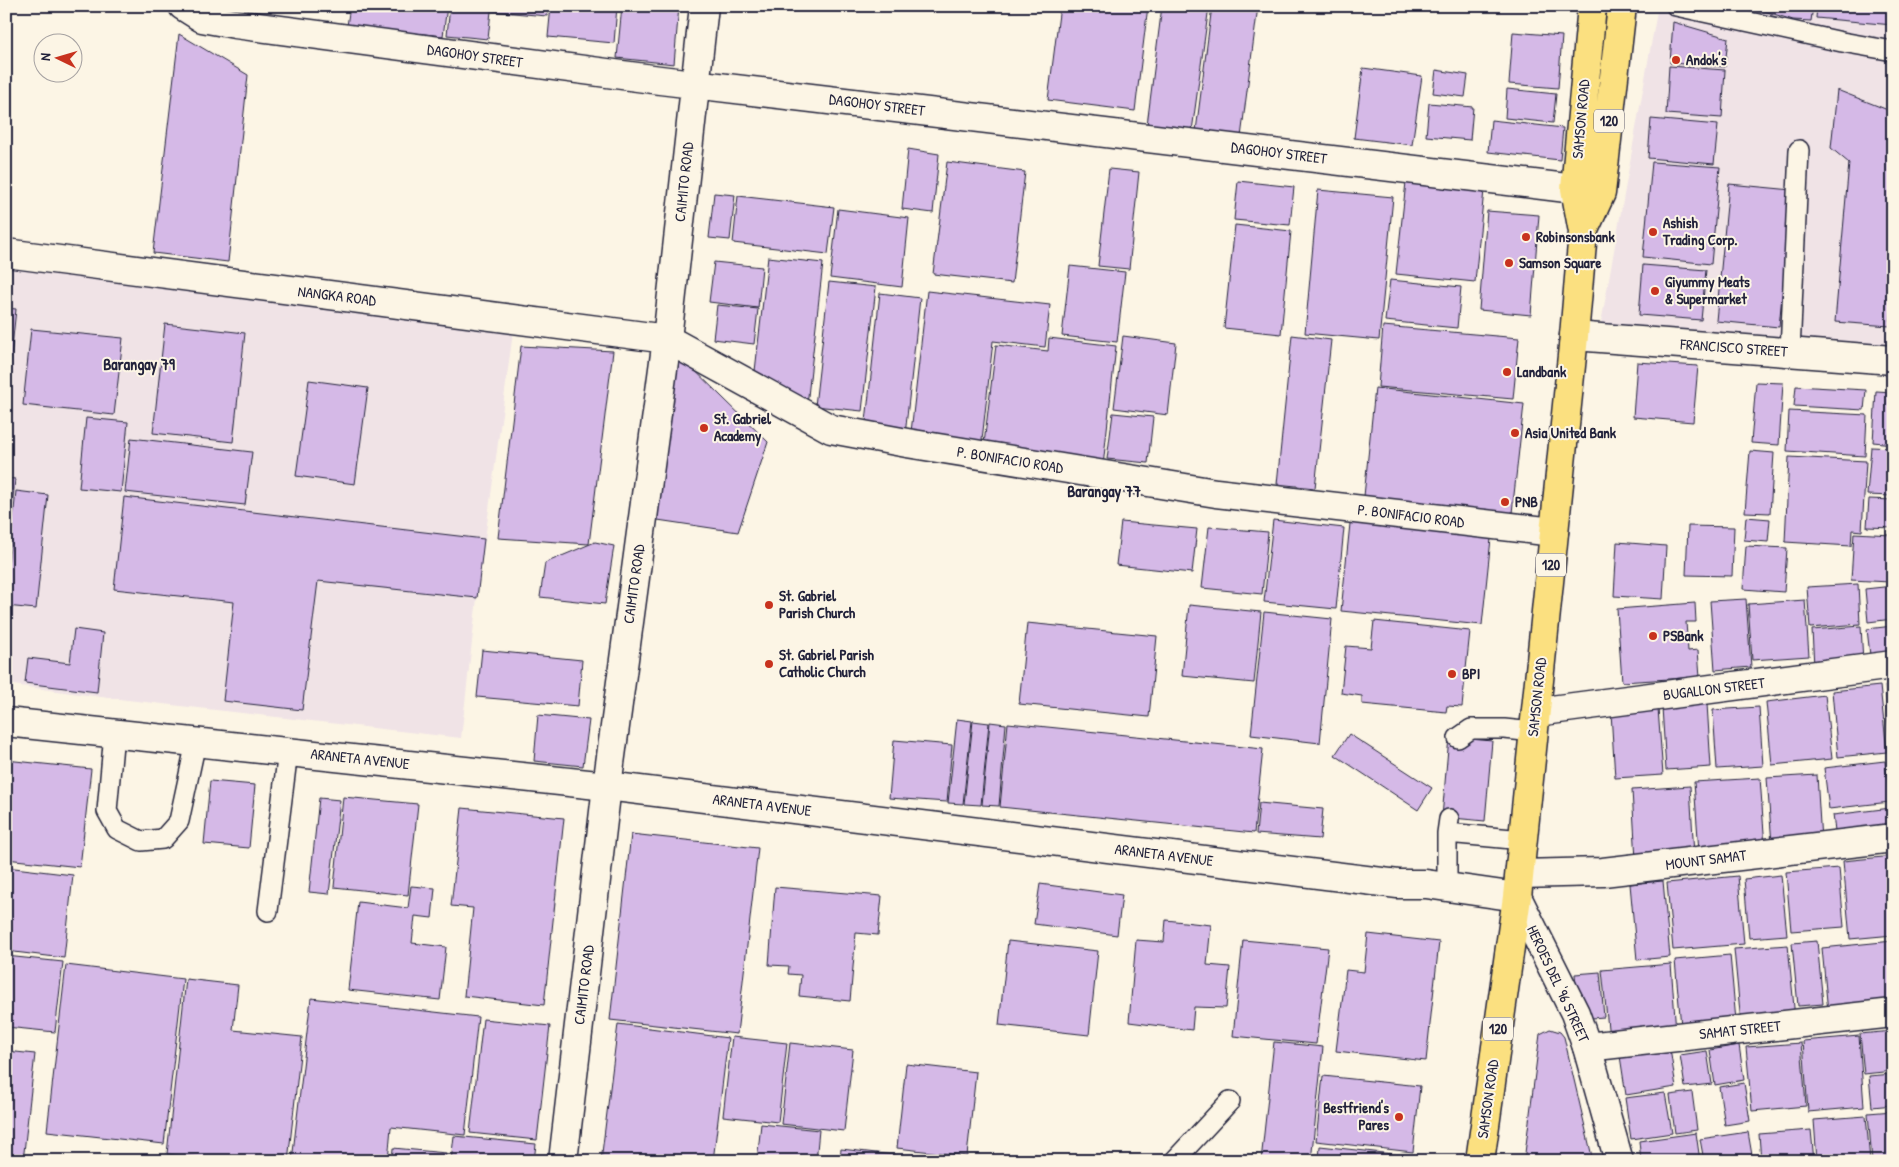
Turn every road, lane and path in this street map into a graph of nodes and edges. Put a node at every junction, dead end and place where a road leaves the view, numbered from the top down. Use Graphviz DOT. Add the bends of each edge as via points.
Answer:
graph roads {
  1 [pos="183,6"];
  2 [pos="704,6"];
  3 [pos="1592,6"];
  4 [pos="1622,6"];
  5 [pos="1676,6"];
  6 [pos="1893,51"];
  7 [pos="695,84"];
  8 [pos="1799,150"];
  9 [pos="1575,189"];
  10 [pos="1583,232"];
  11 [pos="6,252"];
  12 [pos="1574,336"];
  13 [pos="667,339"];
  14 [pos="1790,352"];
  15 [pos="1893,360"];
  16 [pos="1554,532"];
  17 [pos="1893,665"];
  18 [pos="6,722"];
  19 [pos="1535,722"];
  20 [pos="114,733"];
  21 [pos="1458,738"];
  22 [pos="196,742"];
  23 [pos="288,751"];
  24 [pos="606,786"];
  25 [pos="1893,838"];
  26 [pos="1523,840"];
  27 [pos="1518,885"];
  28 [pos="1447,887"];
  29 [pos="268,911"];
  30 [pos="1893,1013"];
  31 [pos="1588,1048"];
  32 [pos="1230,1101"];
  33 [pos="563,1161"];
  34 [pos="1174,1161"];
  35 [pos="1480,1161"];
  36 [pos="1618,1161"];
  1 -- 7 [label="street, DAGOHOY STREET" via="202,18 235,24"];
  2 -- 7 [label="street, CAIMITO ROAD"];
  3 -- 9 [label="highway, SAMSON ROAD / 120"];
  4 -- 10 [label="highway, SAMSON ROAD / 120" via="1601,194"];
  5 -- 6 [label="lane"];
  7 -- 9 [label="street, DAGOHOY STREET"];
  7 -- 13 [label="street, CAIMITO ROAD"];
  8 -- 14 [label="lane"];
  9 -- 10 [label="highway, SAMSON ROAD / 120"];
  10 -- 12 [label="highway, SAMSON ROAD / 120"];
  11 -- 13 [label="street, NANGKA ROAD"];
  12 -- 14 [label="street, FRANCISCO STREET"];
  12 -- 16 [label="highway, SAMSON ROAD / 120"];
  13 -- 16 [label="street, P. BONIFACIO ROAD" via="831,429 1216,493"];
  13 -- 24 [label="street, CAIMITO ROAD"];
  14 -- 15 [label="street, FRANCISCO STREET"];
  16 -- 19 [label="highway, SAMSON ROAD / 120"];
  17 -- 19 [label="street, BUGALLON STREET"];
  18 -- 20 [label="street, ARANETA AVENUE"];
  19 -- 21 [label="lane" via="1504,729 1471,729"];
  19 -- 26 [label="highway, SAMSON ROAD / 120"];
  20 -- 22 [label="street, ARANETA AVENUE"];
  20 -- 22 [label="lane" via="107,811 117,829 141,841 164,839 179,821"];
  22 -- 23 [label="street, ARANETA AVENUE"];
  23 -- 24 [label="street, ARANETA AVENUE"];
  23 -- 29 [label="lane"];
  24 -- 28 [label="street, ARANETA AVENUE"];
  24 -- 33 [label="street, CAIMITO ROAD"];
  25 -- 27 [label="street, MOUNT SAMAT"];
  26 -- 27 [label="highway, SAMSON ROAD / 120"];
  26 -- 28 [label="lane" via="1448,826"];
  27 -- 28 [label="street, ARANETA AVENUE"];
  27 -- 31 [label="street, HEROES DEL '96 STREET"];
  27 -- 35 [label="highway, SAMSON ROAD / 120"];
  30 -- 31 [label="street, SAMAT STREET"];
  31 -- 36 [label="street, HEROES DEL '96 STREET"];
  32 -- 34 [label="lane"];
}
